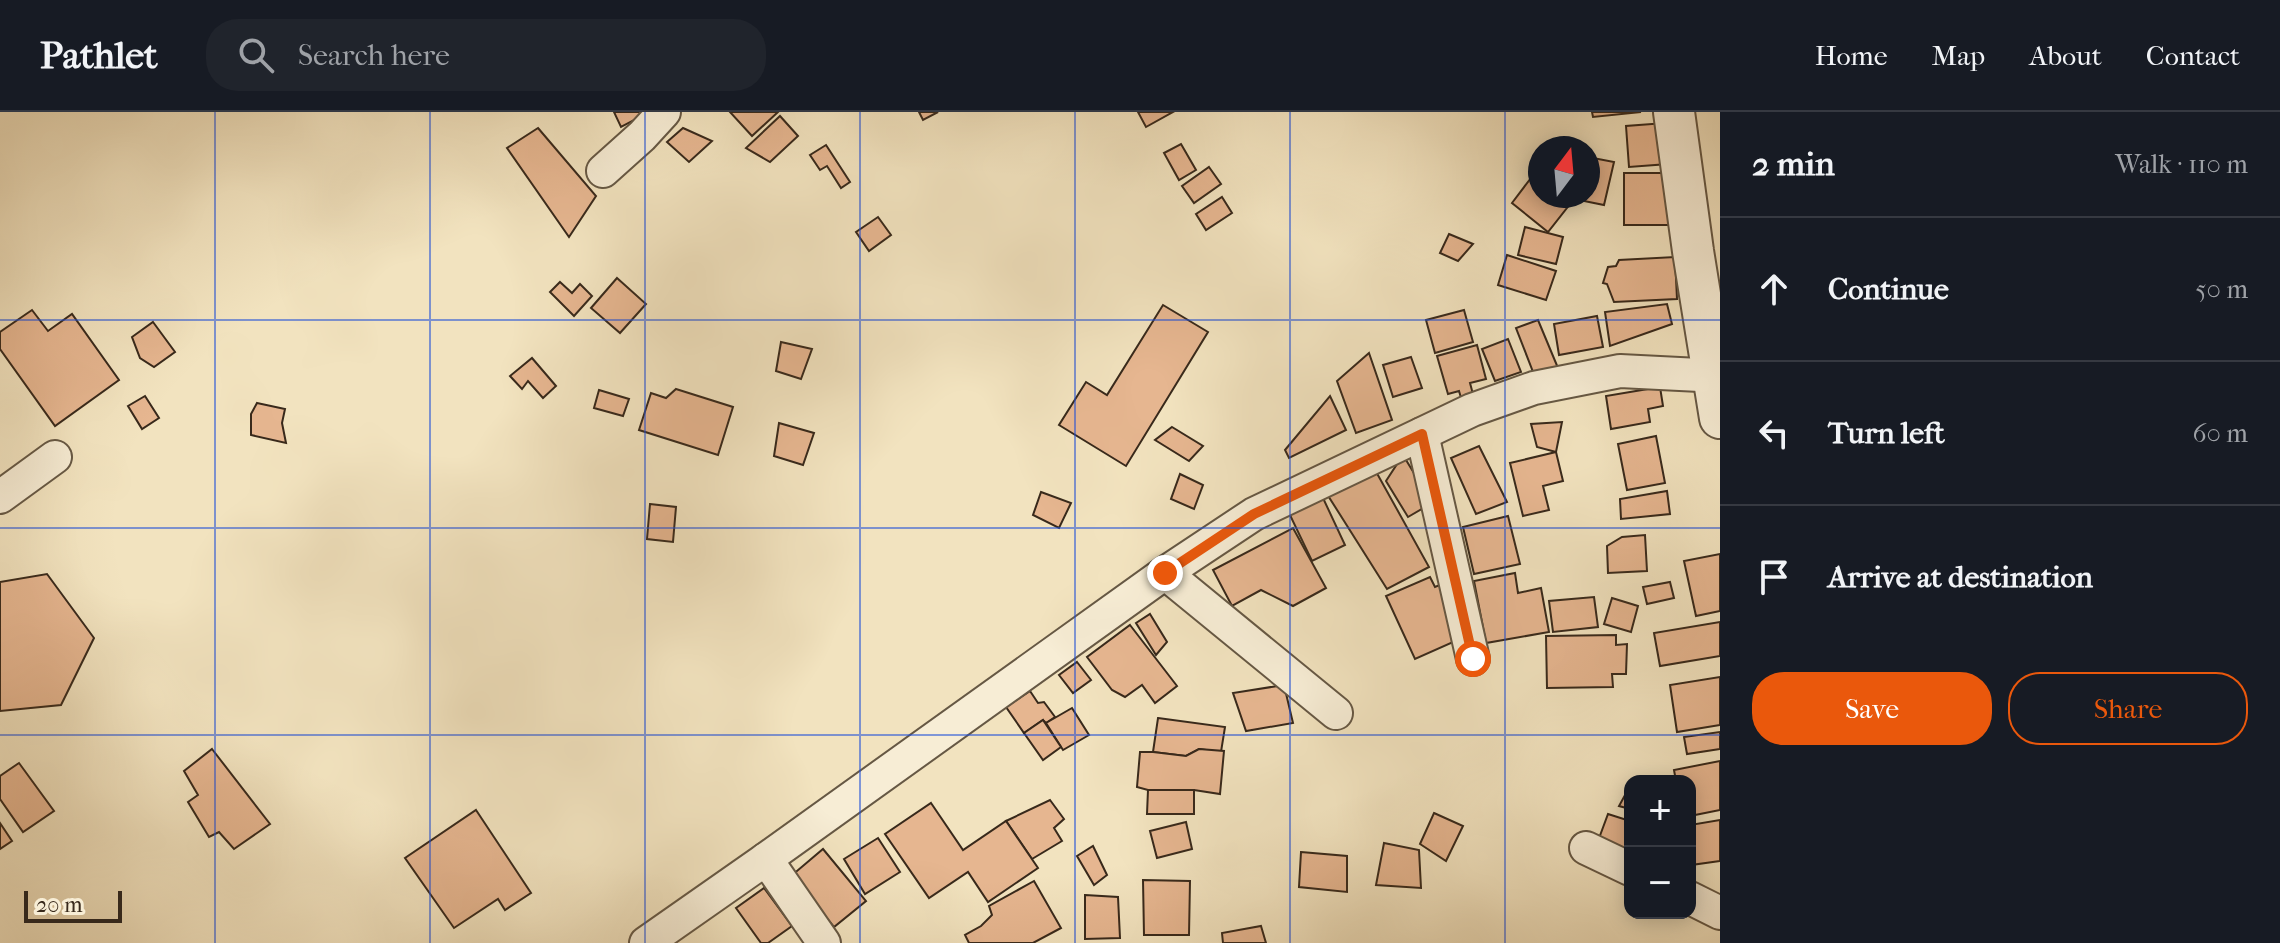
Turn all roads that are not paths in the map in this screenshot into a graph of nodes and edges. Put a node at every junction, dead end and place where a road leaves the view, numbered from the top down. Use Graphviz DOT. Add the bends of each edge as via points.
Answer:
graph roads {
  1 [pos="664,112"];
  2 [pos="1674,112"];
  3 [pos="603,171"];
  4 [pos="1706,253"];
  5 [pos="1717,375"];
  6 [pos="1720,418"];
  7 [pos="1422,434"];
  8 [pos="55,457"];
  9 [pos="0,497"];
  10 [pos="1165,573"];
  11 [pos="1473,659"];
  12 [pos="1336,713"];
  13 [pos="1586,848"];
  14 [pos="766,859"];
  15 [pos="1624,866"];
  16 [pos="1696,901"];
  17 [pos="1720,913"];
  18 [pos="646,943"];
  19 [pos="824,943"];
  1 -- 3 [label="street"];
  2 -- 4 [label="street"];
  4 -- 5 [label="street"];
  5 -- 6 [label="street"];
  5 -- 7 [label="street" via="1620,371 1534,388"];
  7 -- 10 [label="street" via="1254,514"];
  7 -- 11 [label="street"];
  8 -- 9 [label="street"];
  10 -- 12 [label="street"];
  10 -- 14 [label="street"];
  13 -- 15 [label="street"];
  14 -- 18 [label="street"];
  14 -- 19 [label="street"];
  16 -- 17 [label="street"];
}
